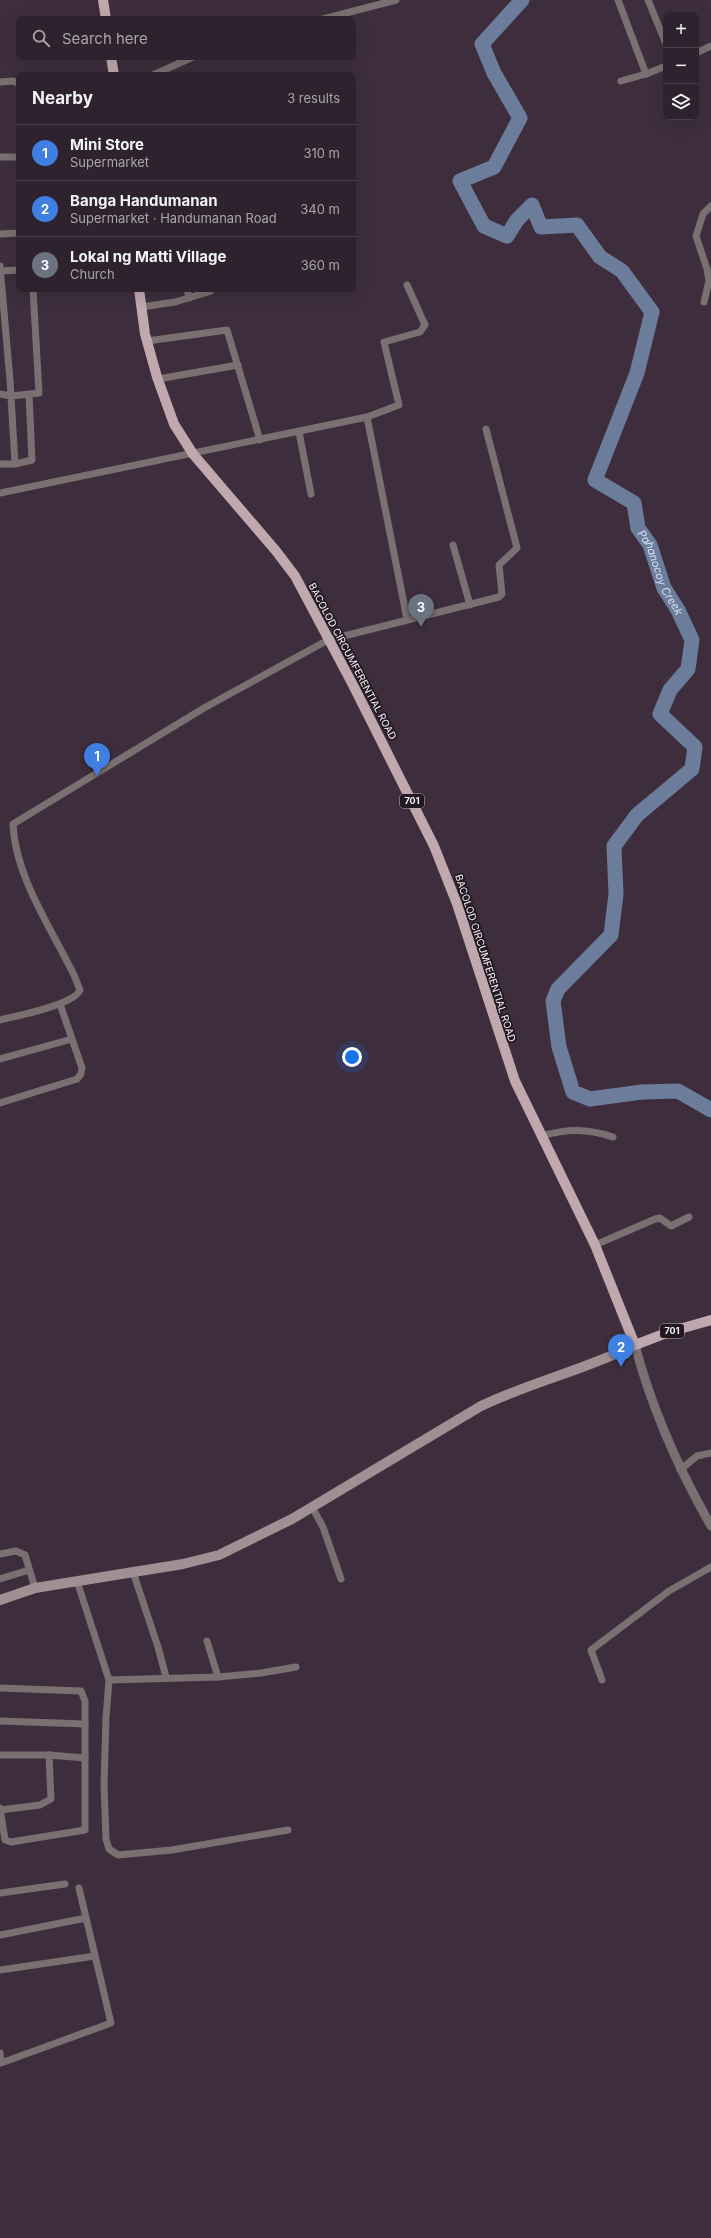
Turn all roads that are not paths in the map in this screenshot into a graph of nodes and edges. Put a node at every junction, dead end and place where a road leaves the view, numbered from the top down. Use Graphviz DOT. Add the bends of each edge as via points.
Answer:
graph roads {
  1 [pos="103,0"];
  2 [pos="396,0"];
  3 [pos="618,0"];
  4 [pos="648,0"];
  5 [pos="106,16"];
  6 [pos="335,16"];
  7 [pos="663,37"];
  8 [pos="711,46"];
  9 [pos="699,52"];
  10 [pos="112,60"];
  11 [pos="186,60"];
  12 [pos="663,67"];
  13 [pos="114,72"];
  14 [pos="160,72"];
  15 [pos="646,74"];
  16 [pos="621,81"];
  17 [pos="0,82"];
  18 [pos="16,82"];
  19 [pos="0,157"];
  20 [pos="16,157"];
  21 [pos="711,206"];
  22 [pos="16,233"];
  23 [pos="0,234"];
  24 [pos="0,266"];
  25 [pos="16,270"];
  26 [pos="0,271"];
  27 [pos="407,285"];
  28 [pos="33,292"];
  29 [pos="139,292"];
  30 [pos="188,292"];
  31 [pos="208,292"];
  32 [pos="189,298"];
  33 [pos="704,302"];
  34 [pos="141,307"];
  35 [pos="147,341"];
  36 [pos="238,365"];
  37 [pos="158,379"];
  38 [pos="0,394"];
  39 [pos="30,395"];
  40 [pos="11,396"];
  41 [pos="367,417"];
  42 [pos="486,429"];
  43 [pos="299,432"];
  44 [pos="260,440"];
  45 [pos="193,454"];
  46 [pos="0,464"];
  47 [pos="15,464"];
  48 [pos="0,493"];
  49 [pos="311,494"];
  50 [pos="453,545"];
  51 [pos="470,605"];
  52 [pos="407,619"];
  53 [pos="328,640"];
  54 [pos="60,1004"];
  55 [pos="0,1020"];
  56 [pos="72,1039"];
  57 [pos="0,1059"];
  58 [pos="0,1103"];
  59 [pos="540,1136"];
  60 [pos="613,1137"];
  61 [pos="689,1217"];
  62 [pos="595,1245"];
  63 [pos="711,1320"];
  64 [pos="635,1345"];
  65 [pos="711,1453"];
  66 [pos="680,1470"];
  67 [pos="312,1507"];
  68 [pos="711,1526"];
  69 [pos="0,1554"];
  70 [pos="711,1567"];
  71 [pos="29,1570"];
  72 [pos="133,1572"];
  73 [pos="0,1579"];
  74 [pos="341,1579"];
  75 [pos="77,1581"];
  76 [pos="35,1588"];
  77 [pos="0,1600"];
  78 [pos="207,1641"];
  79 [pos="296,1667"];
  80 [pos="166,1677"];
  81 [pos="218,1677"];
  82 [pos="109,1680"];
  83 [pos="602,1680"];
  84 [pos="0,1688"];
  85 [pos="0,1721"];
  86 [pos="85,1724"];
  87 [pos="0,1755"];
  88 [pos="49,1755"];
  89 [pos="85,1758"];
  90 [pos="0,1809"];
  91 [pos="288,1830"];
  92 [pos="65,1884"];
  93 [pos="79,1888"];
  94 [pos="0,1893"];
  95 [pos="86,1918"];
  96 [pos="0,1935"];
  97 [pos="95,1956"];
  98 [pos="0,1970"];
  99 [pos="0,2054"];
  100 [pos="1,2063"];
  1 -- 5 [label="main road"];
  2 -- 6 [label="street"];
  3 -- 15 [label="street"];
  4 -- 7 [label="street"];
  8 -- 9 [label="street"];
  10 -- 13 [label="main road"];
  11 -- 14 [label="street"];
  12 -- 15 [label="street"];
  15 -- 16 [label="street"];
  17 -- 18 [label="street"];
  19 -- 20 [label="street"];
  21 -- 33 [label="street" via="704,214 696,236 709,281"];
  22 -- 23 [label="street"];
  24 -- 26 [label="street"];
  25 -- 26 [label="street"];
  26 -- 40 [label="street"];
  27 -- 41 [label="street" via="425,326 420,332 384,342 399,406"];
  28 -- 39 [label="street" via="39,391"];
  29 -- 34 [label="main road, BACOLOD CIRCUMFERENTIAL ROAD / 701"];
  30 -- 32 [label="street"];
  31 -- 32 [label="street"];
  32 -- 34 [label="street"];
  34 -- 35 [label="main road, BACOLOD CIRCUMFERENTIAL ROAD / 701"];
  35 -- 36 [label="street" via="227,330"];
  35 -- 37 [label="main road, BACOLOD CIRCUMFERENTIAL ROAD / 701"];
  36 -- 37 [label="street"];
  36 -- 44 [label="street"];
  37 -- 45 [label="main road, BACOLOD CIRCUMFERENTIAL ROAD / 701" via="174,424"];
  38 -- 40 [label="street"];
  39 -- 40 [label="street"];
  39 -- 47 [label="street" via="33,457 30,461"];
  40 -- 47 [label="street"];
  41 -- 43 [label="street"];
  41 -- 52 [label="street"];
  42 -- 51 [label="street" via="517,548 499,565 502,594"];
  43 -- 44 [label="street"];
  43 -- 49 [label="street"];
  44 -- 45 [label="street"];
  45 -- 48 [label="street"];
  45 -- 53 [label="main road, BACOLOD CIRCUMFERENTIAL ROAD / 701" via="295,576"];
  46 -- 47 [label="street"];
  50 -- 51 [label="street"];
  51 -- 52 [label="street"];
  52 -- 53 [label="street"];
  53 -- 54 [label="street" via="204,708 13,824 13,841 25,880 80,986 76,996"];
  53 -- 59 [label="main road, BACOLOD CIRCUMFERENTIAL ROAD / 701" via="434,846 457,904 515,1081"];
  54 -- 55 [label="street"];
  54 -- 56 [label="street"];
  56 -- 57 [label="street"];
  56 -- 58 [label="street" via="82,1068 77,1079"];
  59 -- 60 [label="street" via="566,1130"];
  59 -- 62 [label="main road, BACOLOD CIRCUMFERENTIAL ROAD / 701"];
  61 -- 62 [label="street" via="671,1226 660,1218 655,1219"];
  62 -- 64 [label="main road, BACOLOD CIRCUMFERENTIAL ROAD / 701"];
  63 -- 64 [label="main road, 701"];
  64 -- 66 [label="street" via="651,1399"];
  64 -- 67 [label="main road" via="481,1406"];
  65 -- 66 [label="street" via="697,1456"];
  66 -- 68 [label="street"];
  67 -- 72 [label="main road" via="219,1555 201,1561"];
  67 -- 74 [label="street" via="323,1527"];
  69 -- 71 [label="street" via="21,1552 25,1555"];
  70 -- 83 [label="street" via="669,1591 592,1650"];
  71 -- 73 [label="street"];
  71 -- 76 [label="street"];
  72 -- 75 [label="main road"];
  72 -- 80 [label="street"];
  75 -- 76 [label="main road"];
  75 -- 82 [label="street"];
  76 -- 77 [label="main road"];
  78 -- 81 [label="street"];
  79 -- 81 [label="street"];
  80 -- 81 [label="street"];
  80 -- 82 [label="street"];
  82 -- 91 [label="street" via="104,1785 106,1839 113,1853 118,1855 172,1850"];
  84 -- 86 [label="street" via="81,1691 85,1701"];
  85 -- 86 [label="street"];
  86 -- 89 [label="street"];
  87 -- 88 [label="street"];
  88 -- 89 [label="street"];
  88 -- 90 [label="street" via="51,1800 40,1805"];
  89 -- 90 [label="street" via="85,1830 11,1842 5,1840"];
  92 -- 94 [label="street"];
  93 -- 95 [label="street"];
  95 -- 96 [label="street"];
  95 -- 97 [label="street"];
  97 -- 98 [label="street"];
  97 -- 100 [label="street" via="111,2023"];
  99 -- 100 [label="street"];
}
